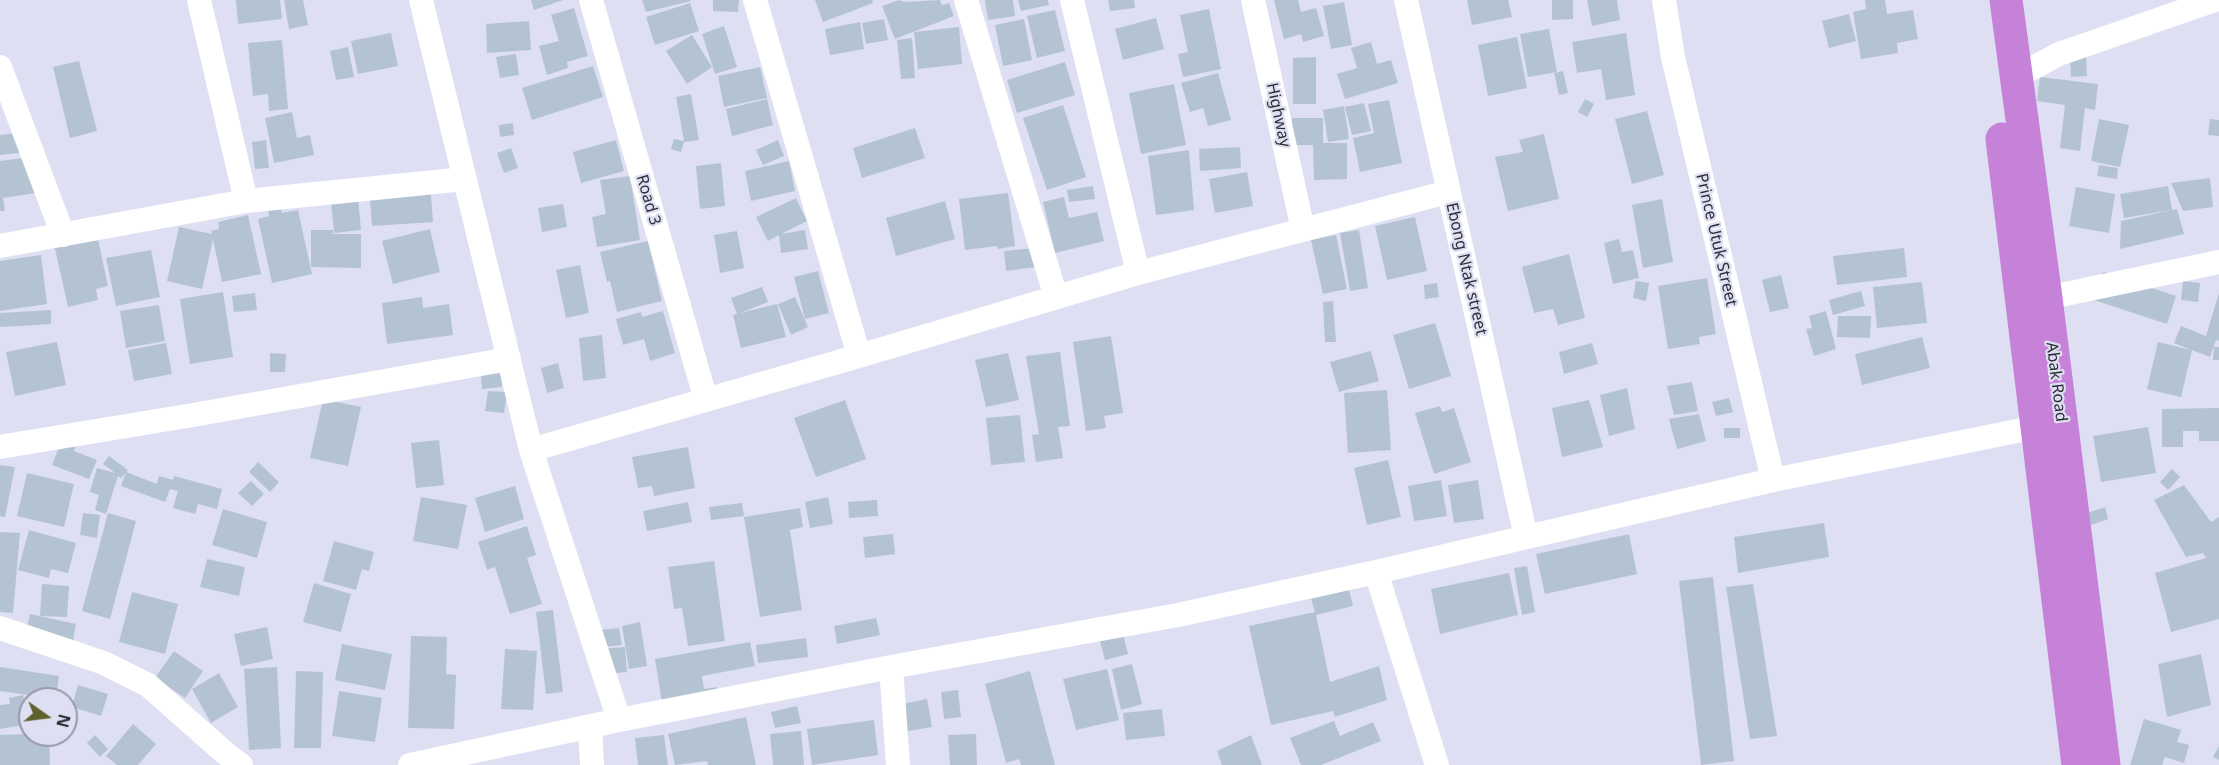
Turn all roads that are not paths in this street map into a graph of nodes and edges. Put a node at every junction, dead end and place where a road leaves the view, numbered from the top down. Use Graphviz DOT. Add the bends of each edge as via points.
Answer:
graph roads {
  1 [pos="199,0"];
  2 [pos="421,0"];
  3 [pos="591,0"];
  4 [pos="755,0"];
  5 [pos="966,0"];
  6 [pos="1072,0"];
  7 [pos="1253,0"];
  8 [pos="1406,0"];
  9 [pos="1665,0"];
  10 [pos="1985,0"];
  11 [pos="2006,0"];
  12 [pos="2215,0"];
  13 [pos="0,67"];
  14 [pos="2016,77"];
  15 [pos="465,179"];
  16 [pos="1448,192"];
  17 [pos="246,201"];
  18 [pos="1303,230"];
  19 [pos="63,235"];
  20 [pos="0,246"];
  21 [pos="2219,262"];
  22 [pos="1138,273"];
  23 [pos="1056,297"];
  24 [pos="2046,298"];
  25 [pos="859,356"];
  26 [pos="509,359"];
  27 [pos="706,400"];
  28 [pos="2037,427"];
  29 [pos="0,447"];
  30 [pos="531,450"];
  31 [pos="1773,480"];
  32 [pos="1526,537"];
  33 [pos="1376,572"];
  34 [pos="0,628"];
  35 [pos="891,667"];
  36 [pos="619,720"];
  37 [pos="590,727"];
  38 [pos="241,765"];
  39 [pos="410,765"];
  40 [pos="592,765"];
  41 [pos="898,765"];
  42 [pos="1437,765"];
  43 [pos="2078,765"];
  44 [pos="2104,765"];
  1 -- 17 [label="street"];
  2 -- 15 [label="street"];
  3 -- 27 [label="street, Road 3"];
  4 -- 25 [label="street"];
  5 -- 23 [label="street"];
  6 -- 22 [label="street"];
  7 -- 18 [label="street, Highway"];
  8 -- 16 [label="street, Ebong Ntak street"];
  9 -- 31 [label="street, Prince Utuk Street" via="1673,57"];
  10 -- 28 [label="highway, Abak Road"];
  11 -- 14 [label="highway, Abak Road"];
  12 -- 14 [label="street" via="2059,54"];
  13 -- 19 [label="street"];
  14 -- 24 [label="highway, Abak Road"];
  15 -- 17 [label="street"];
  15 -- 26 [label="street"];
  16 -- 18 [label="street"];
  16 -- 32 [label="street, Ebong Ntak street"];
  17 -- 19 [label="street"];
  18 -- 22 [label="street"];
  19 -- 20 [label="street"];
  21 -- 24 [label="street"];
  22 -- 23 [label="street"];
  23 -- 25 [label="street"];
  24 -- 44 [label="highway, Abak Road"];
  25 -- 27 [label="street"];
  26 -- 29 [label="street"];
  26 -- 30 [label="street"];
  27 -- 30 [label="street"];
  28 -- 31 [label="street"];
  28 -- 43 [label="highway, Abak Road"];
  30 -- 36 [label="street"];
  31 -- 32 [label="street"];
  32 -- 33 [label="street"];
  33 -- 35 [label="street" via="1178,615"];
  33 -- 42 [label="street"];
  34 -- 38 [label="street" via="104,663 148,685"];
  35 -- 36 [label="street"];
  35 -- 41 [label="street"];
  36 -- 37 [label="street"];
  37 -- 39 [label="street"];
  37 -- 40 [label="street"];
}
